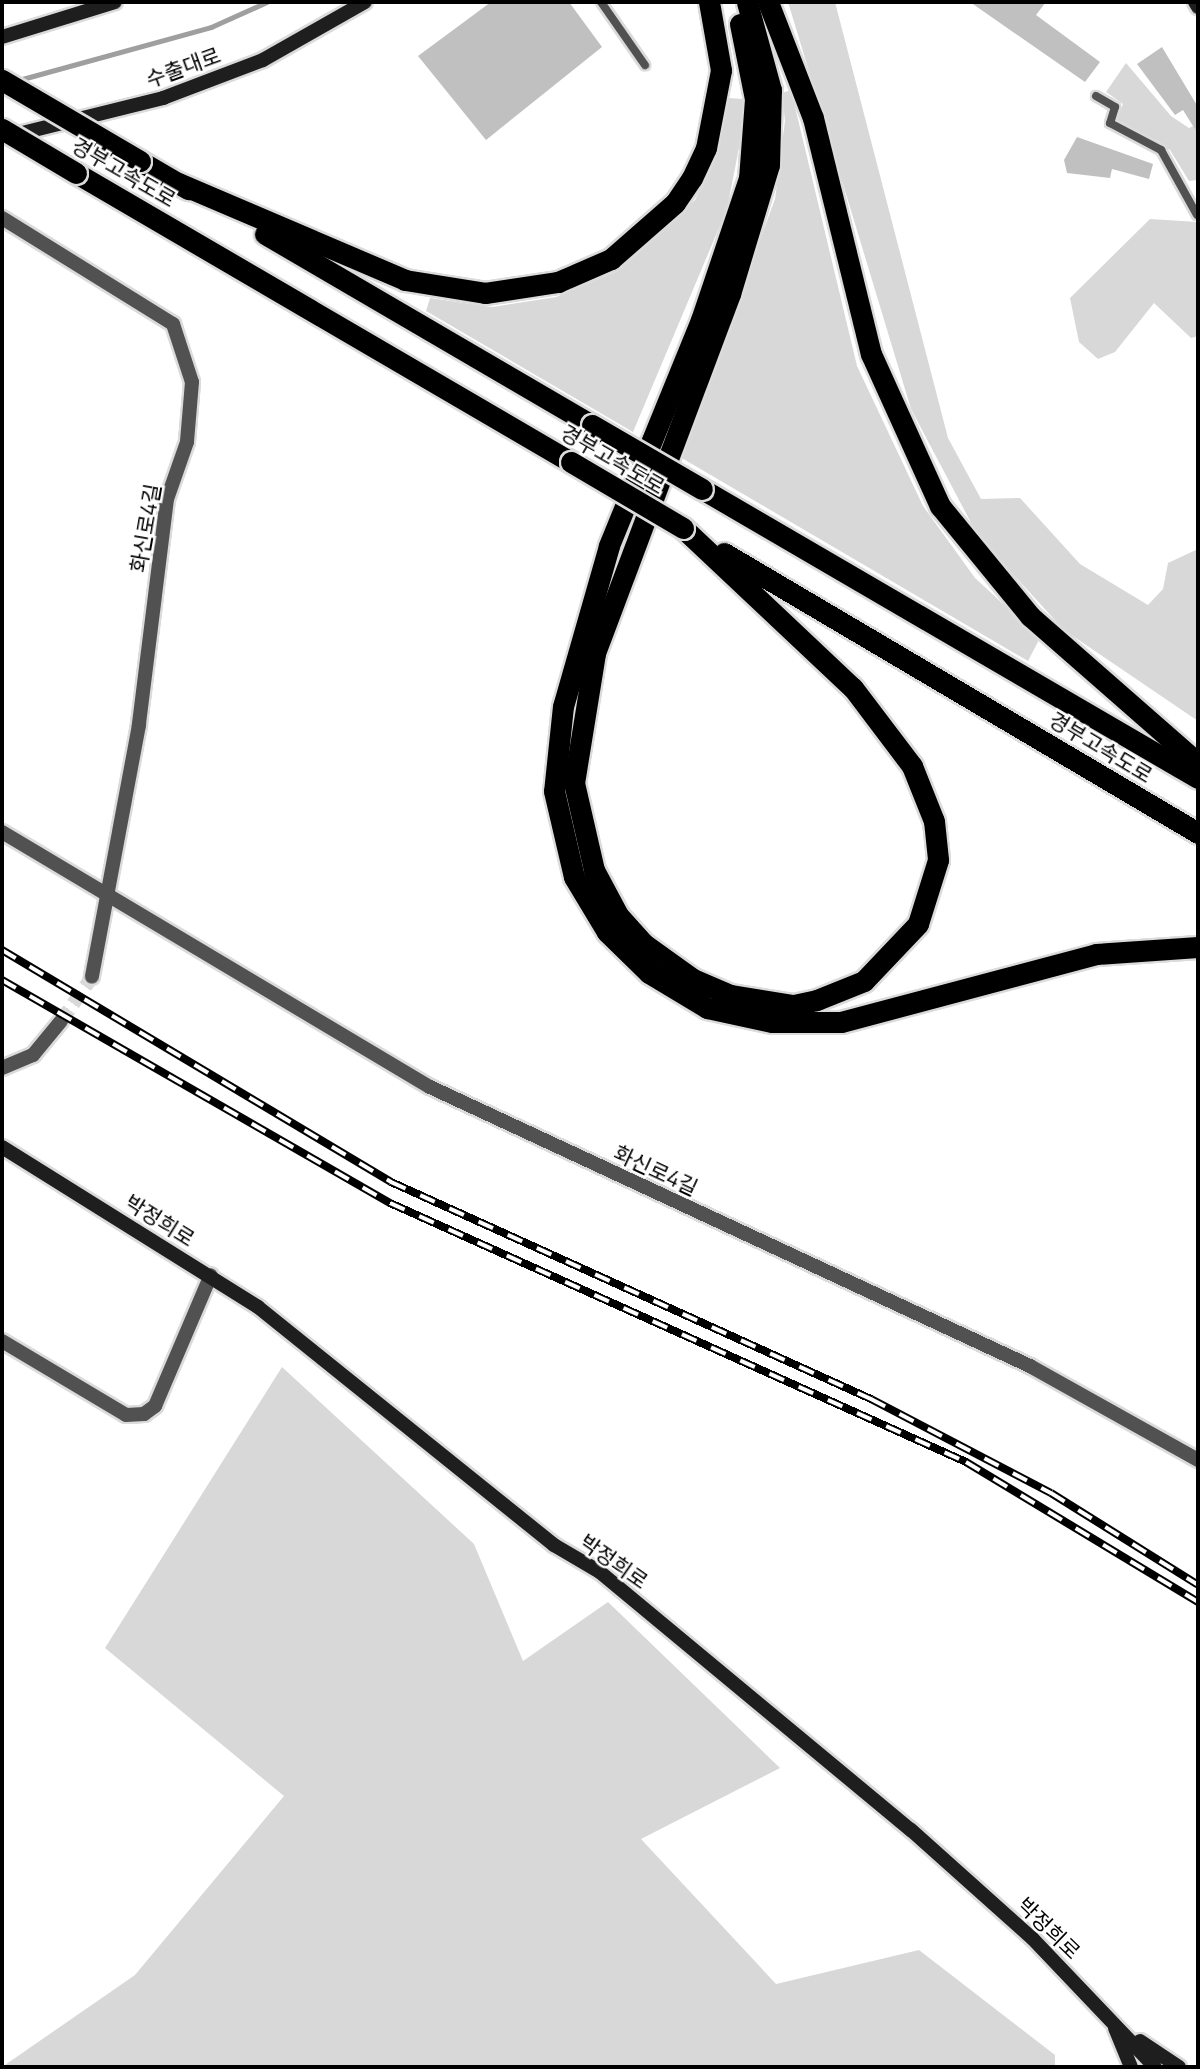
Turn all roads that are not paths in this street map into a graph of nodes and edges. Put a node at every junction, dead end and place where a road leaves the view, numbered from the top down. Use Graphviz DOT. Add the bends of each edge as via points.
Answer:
graph roads {
  1 [pos="115,2"];
  2 [pos="365,2"];
  3 [pos="601,2"];
  4 [pos="709,2"];
  5 [pos="733,2"];
  6 [pos="747,2"];
  7 [pos="768,2"];
  8 [pos="1195,2"];
  9 [pos="1198,7"];
  10 [pos="2,37"];
  11 [pos="645,65"];
  12 [pos="2,80"];
  13 [pos="1096,96"];
  14 [pos="2,129"];
  15 [pos="2,138"];
  16 [pos="178,183"];
  17 [pos="1197,215"];
  18 [pos="2,218"];
  19 [pos="683,528"];
  20 [pos="1198,763"];
  21 [pos="1198,778"];
  22 [pos="2,832"];
  23 [pos="1198,833"];
  24 [pos="106,899"];
  25 [pos="1198,947"];
  26 [pos="92,978"];
  27 [pos="61,1021"];
  28 [pos="2,1068"];
  29 [pos="2,1147"];
  30 [pos="211,1275"];
  31 [pos="2,1341"];
  32 [pos="1198,1460"];
  33 [pos="1112,2021"];
  34 [pos="1131,2067"];
  35 [pos="1155,2067"];
  36 [pos="1179,2067"];
  1 -- 10 [label="street"];
  2 -- 15 [label="street, 수출대로" via="263,60 163,98"];
  3 -- 11 [label="lane"];
  4 -- 16 [label="highway" via="721,70 706,148 692,178 632,242 558,282 477,293 405,280"];
  5 -- 25 [label="highway" via="755,99 749,178 701,320 609,546 563,706 554,791 579,886 607,932 649,974 707,1008 772,1022 841,1022 1096,954"];
  6 -- 19 [label="highway" via="771,90 769,165 730,294 595,653 574,783 594,870 618,915 644,944 693,979 730,995 793,1005 817,1000 864,981 918,924 938,860 934,821 912,766 853,688"];
  7 -- 20 [label="highway" via="813,118 871,354 940,506 1030,617"];
  8 -- 9 [label="street"];
  12 -- 16 [label="highway, 경부고속도로, bridge"];
  13 -- 17 [label="lane" via="1115,107 1110,123 1161,150"];
  14 -- 19 [label="highway, 경부고속도로, bridge"];
  16 -- 21 [label="highway, 경부고속도로, bridge"];
  18 -- 24 [label="street, 화신로4길" via="173,324 192,382 187,442 167,499 139,726"];
  19 -- 23 [label="highway, 경부고속도로"];
  22 -- 24 [label="street, 화신로4길"];
  24 -- 26 [label="street, 화신로4길"];
  24 -- 32 [label="street, 화신로4길" via="430,1087 1030,1366"];
  27 -- 28 [label="street" via="33,1055"];
  29 -- 30 [label="street, 박정희로"];
  30 -- 31 [label="street" via="155,1406 144,1414 126,1415"];
  30 -- 33 [label="street, 박정희로" via="554,1545 621,1590 911,1830 1032,1938"];
  33 -- 34 [label="street"];
  33 -- 35 [label="street, 박정희로"];
  33 -- 36 [label="street"];
}
